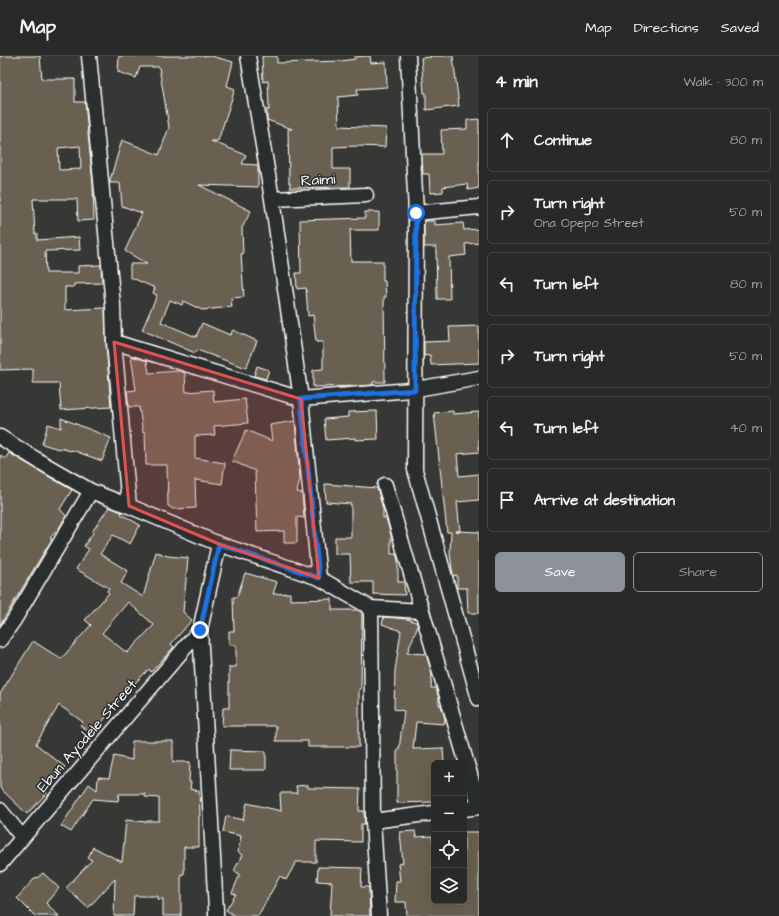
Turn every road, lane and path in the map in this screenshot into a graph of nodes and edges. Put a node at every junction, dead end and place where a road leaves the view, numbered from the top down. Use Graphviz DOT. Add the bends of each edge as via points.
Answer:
graph roads {
  1 [pos="89,56"];
  2 [pos="248,56"];
  3 [pos="408,56"];
  4 [pos="366,195"];
  5 [pos="272,199"];
  6 [pos="479,207"];
  7 [pos="416,213"];
  8 [pos="114,342"];
  9 [pos="479,378"];
  10 [pos="413,390"];
  11 [pos="301,399"];
  12 [pos="0,437"];
  13 [pos="385,485"];
  14 [pos="91,491"];
  15 [pos="129,506"];
  16 [pos="219,544"];
  17 [pos="319,578"];
  18 [pos="371,608"];
  19 [pos="422,611"];
  20 [pos="200,630"];
  21 [pos="0,640"];
  22 [pos="479,698"];
  23 [pos="479,806"];
  24 [pos="467,808"];
  25 [pos="0,810"];
  26 [pos="431,813"];
  27 [pos="373,821"];
  28 [pos="22,837"];
  29 [pos="0,864"];
  30 [pos="216,916"];
  31 [pos="378,916"];
  1 -- 8 [label="street" via="113,305"];
  2 -- 5 [label="street"];
  3 -- 7 [label="street"];
  4 -- 5 [label="street, Raimi"];
  5 -- 11 [label="street"];
  6 -- 7 [label="street"];
  7 -- 10 [label="street"];
  8 -- 11 [label="street"];
  8 -- 15 [label="street"];
  9 -- 10 [label="street"];
  10 -- 11 [label="street"];
  10 -- 22 [label="street" via="415,470"];
  11 -- 17 [label="street"];
  12 -- 14 [label="street"];
  13 -- 19 [label="street"];
  14 -- 15 [label="street"];
  14 -- 21 [label="street"];
  15 -- 16 [label="street"];
  16 -- 17 [label="street"];
  16 -- 20 [label="street"];
  17 -- 18 [label="street"];
  18 -- 19 [label="street"];
  18 -- 27 [label="street"];
  19 -- 23 [label="street"];
  20 -- 28 [label="street, Ebun Ayodele Street"];
  20 -- 30 [label="street"];
  23 -- 24 [label="street"];
  25 -- 28 [label="street"];
  26 -- 27 [label="street"];
  27 -- 31 [label="street"];
  28 -- 29 [label="street, Ebun Ayodele Street"];
}
